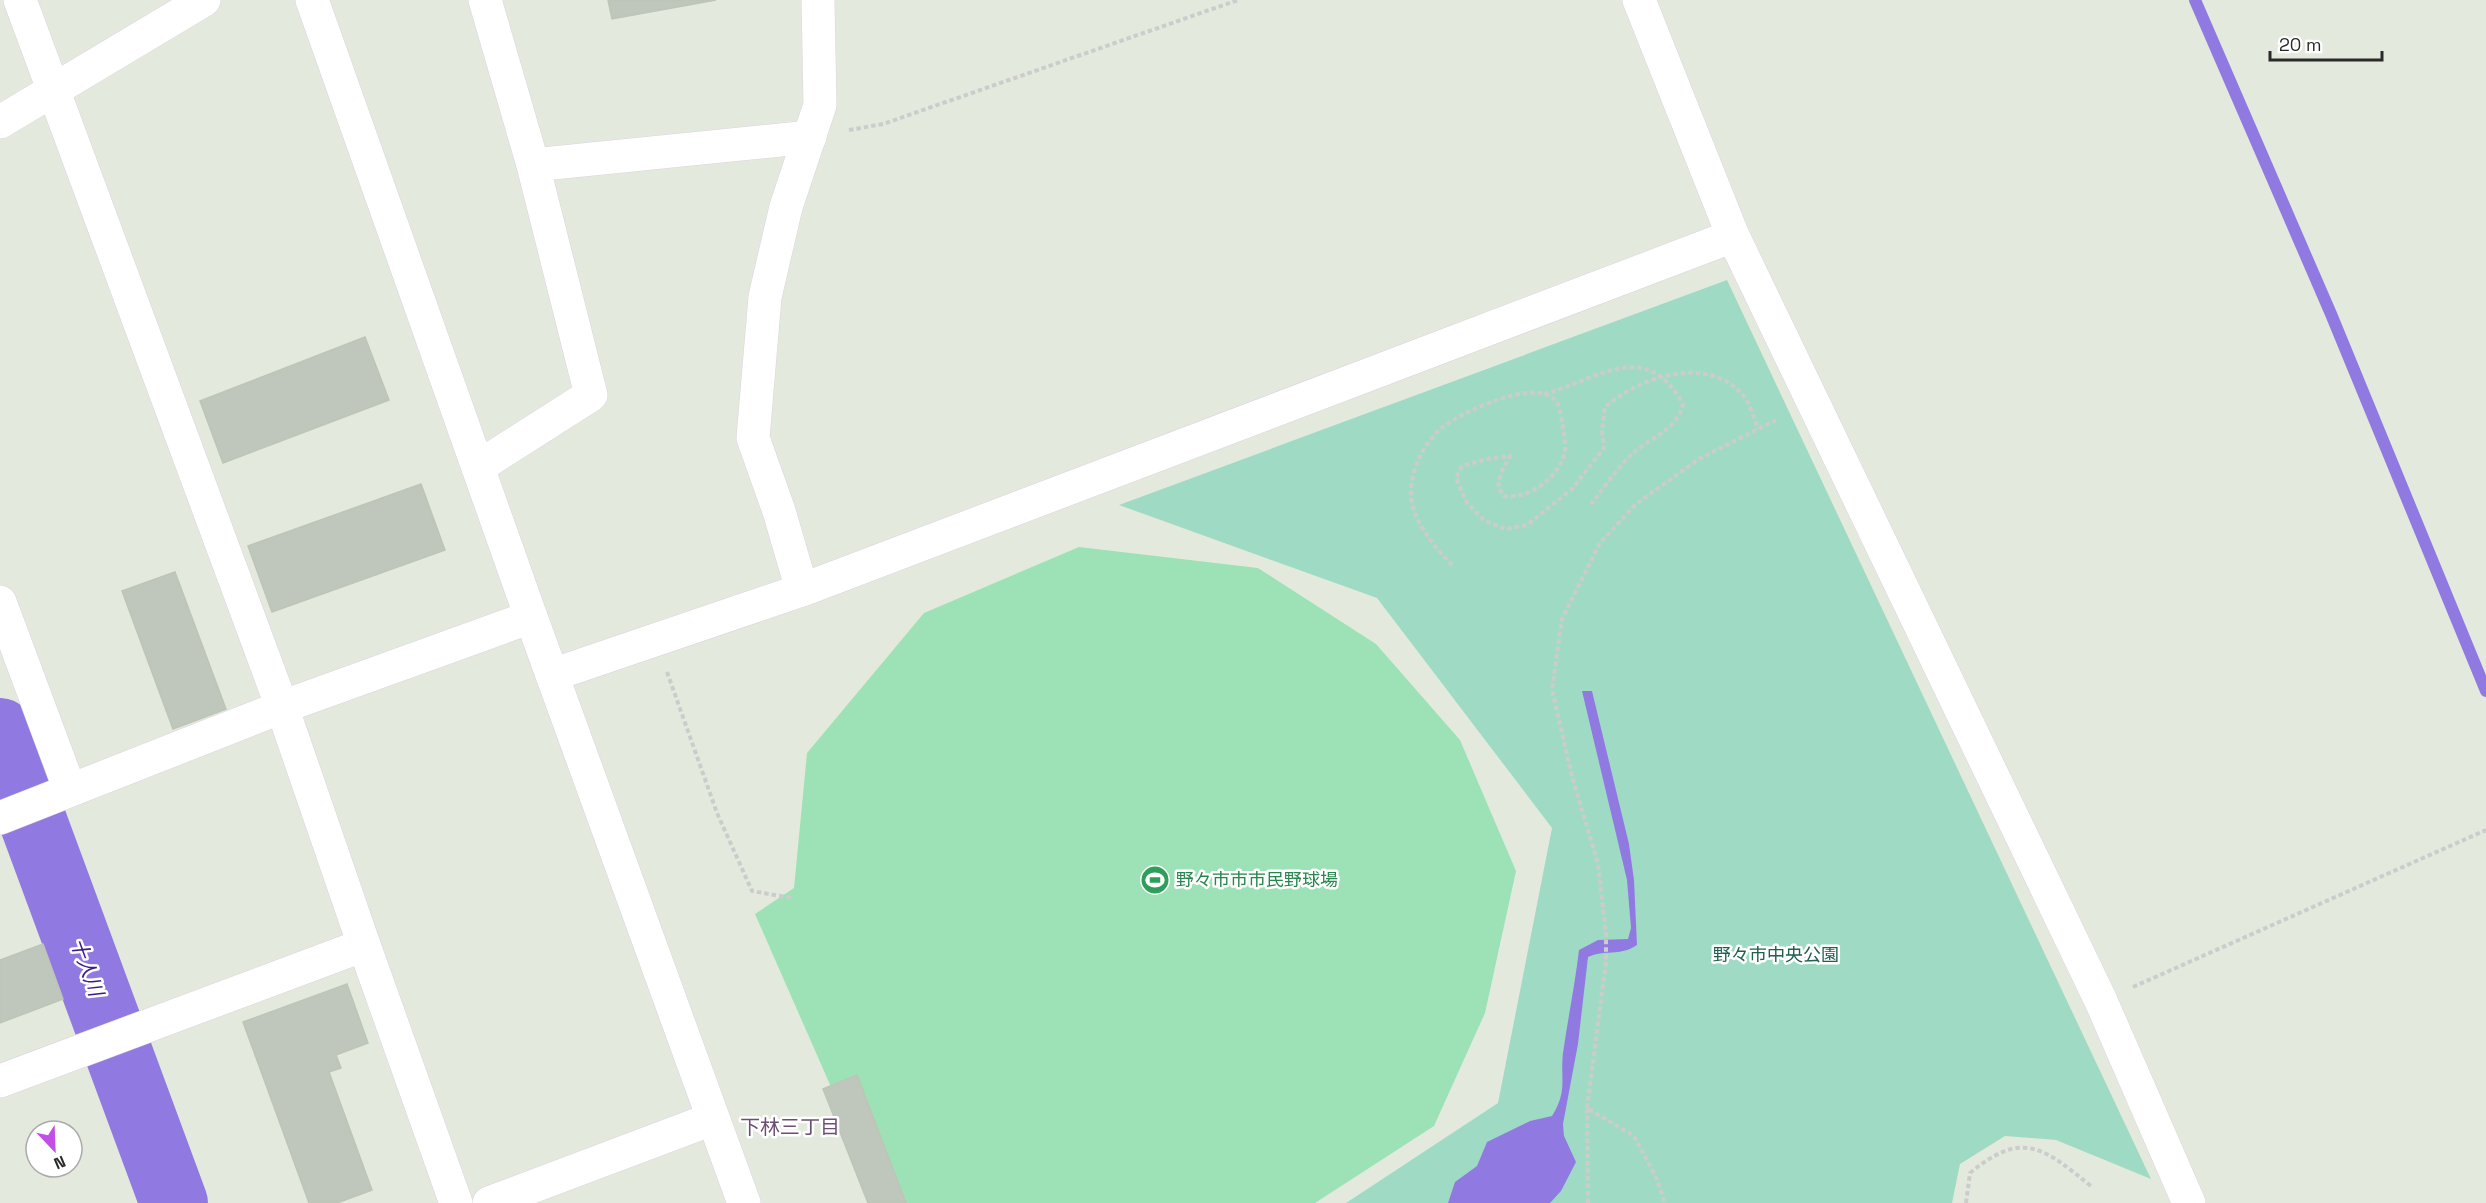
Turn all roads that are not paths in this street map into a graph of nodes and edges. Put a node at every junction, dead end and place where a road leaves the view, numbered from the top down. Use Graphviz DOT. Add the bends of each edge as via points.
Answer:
graph roads {
  1 [pos="21,0"];
  2 [pos="204,0"];
  3 [pos="312,0"];
  4 [pos="485,0"];
  5 [pos="818,0"];
  6 [pos="1639,0"];
  7 [pos="53,89"];
  8 [pos="0,122"];
  9 [pos="810,137"];
  10 [pos="533,165"];
  11 [pos="1733,236"];
  12 [pos="478,467"];
  13 [pos="802,590"];
  14 [pos="0,602"];
  15 [pos="531,617"];
  16 [pos="552,675"];
  17 [pos="282,707"];
  18 [pos="57,796"];
  19 [pos="4,817"];
  20 [pos="364,945"];
  21 [pos="0,1081"];
  22 [pos="712,1119"];
  23 [pos="456,1203"];
  24 [pos="489,1203"];
  25 [pos="744,1203"];
  26 [pos="2189,1203"];
  1 -- 7 [label="street"];
  2 -- 7 [label="street"];
  3 -- 12 [label="street"];
  4 -- 10 [label="street"];
  5 -- 9 [label="street" via="820,105"];
  6 -- 11 [label="street"];
  7 -- 8 [label="street"];
  7 -- 17 [label="street"];
  9 -- 10 [label="street"];
  9 -- 13 [label="street" via="786,207 765,297 753,438"];
  10 -- 12 [label="street" via="591,395"];
  11 -- 13 [label="street"];
  11 -- 26 [label="street" via="2101,1001"];
  12 -- 15 [label="street"];
  13 -- 16 [label="street"];
  14 -- 18 [label="street"];
  15 -- 16 [label="street"];
  15 -- 17 [label="street"];
  16 -- 22 [label="street"];
  17 -- 18 [label="street"];
  17 -- 20 [label="street"];
  18 -- 19 [label="street"];
  20 -- 21 [label="street"];
  20 -- 23 [label="street"];
  22 -- 24 [label="street"];
  22 -- 25 [label="street"];
}
